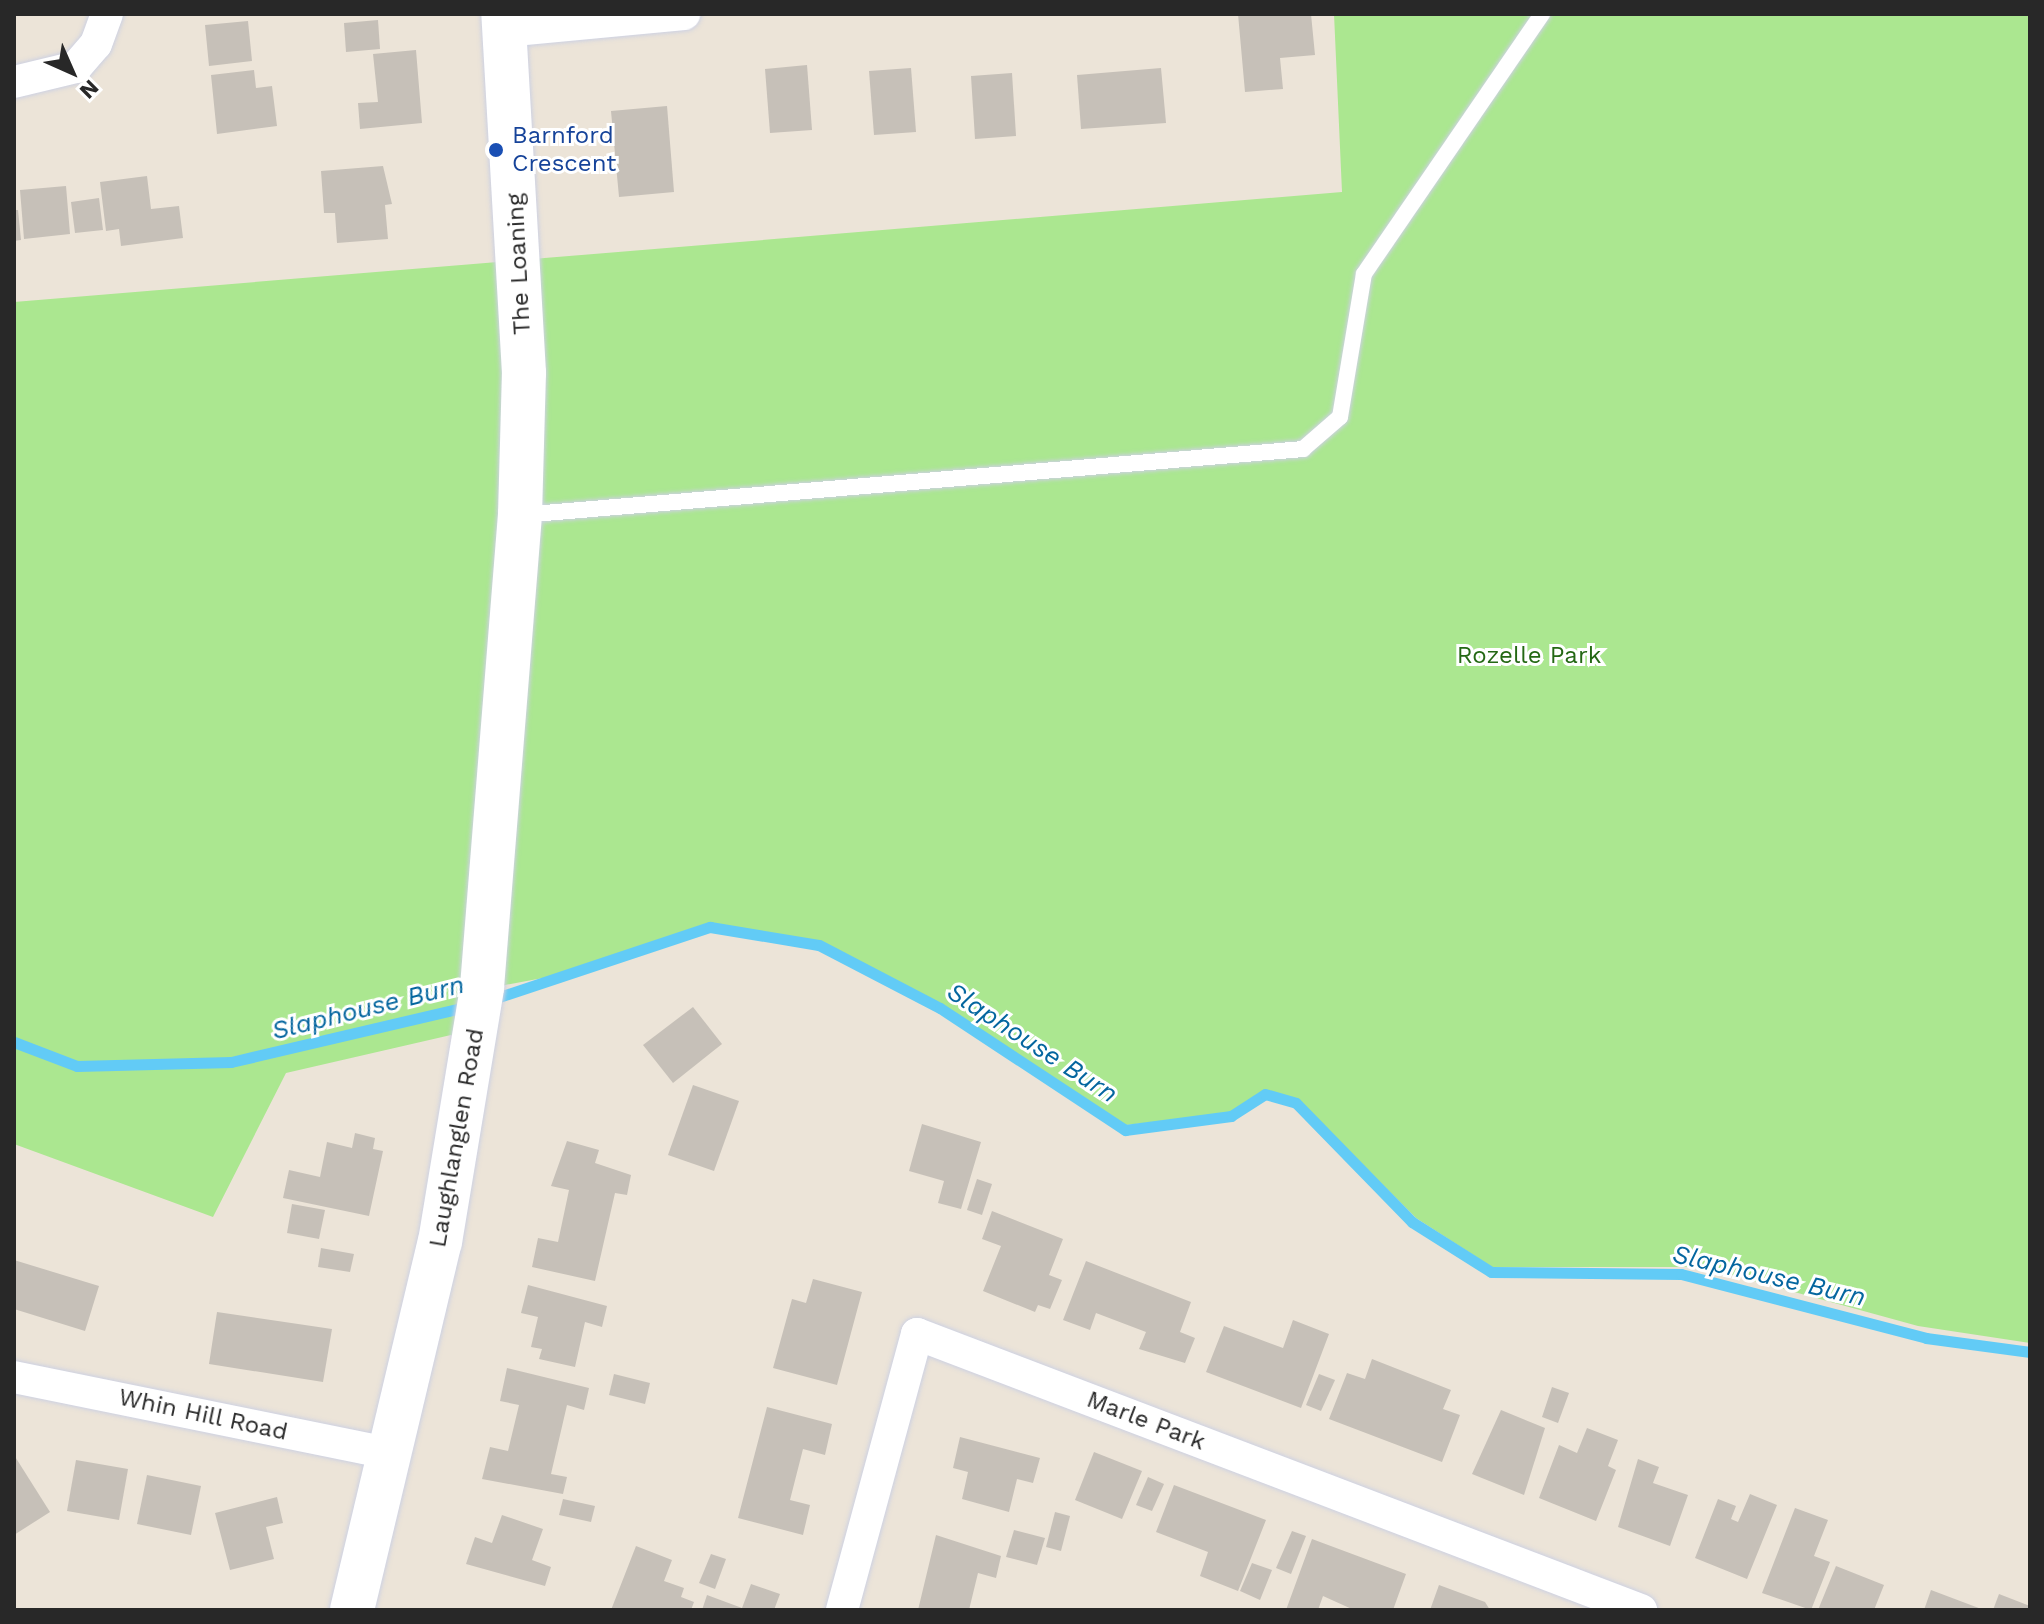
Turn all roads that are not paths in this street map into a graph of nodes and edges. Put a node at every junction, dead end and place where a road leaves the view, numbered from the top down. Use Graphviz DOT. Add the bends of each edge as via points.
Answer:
graph roads {
  1 [pos="107,14"];
  2 [pos="684,14"];
  3 [pos="1542,14"];
  4 [pos="504,23"];
  5 [pos="14,82"];
  6 [pos="520,515"];
  7 [pos="14,1377"];
  8 [pos="392,1454"];
  9 [pos="352,1610"];
  10 [pos="842,1610"];
  11 [pos="1641,1610"];
  1 -- 5 [label="street" via="96,44 76,67"];
  2 -- 4 [label="street"];
  3 -- 6 [label="lane" via="1364,274 1340,417 1303,449"];
  4 -- 6 [label="street, The Loaning" via="524,373"];
  6 -- 8 [label="street, Laughlanglen Road" via="477,1029 440,1242"];
  7 -- 8 [label="street, Whin Hill Road"];
  8 -- 9 [label="street, Laughlanglen Road"];
  10 -- 11 [label="street, Marle Park" via="917,1334"];
}
